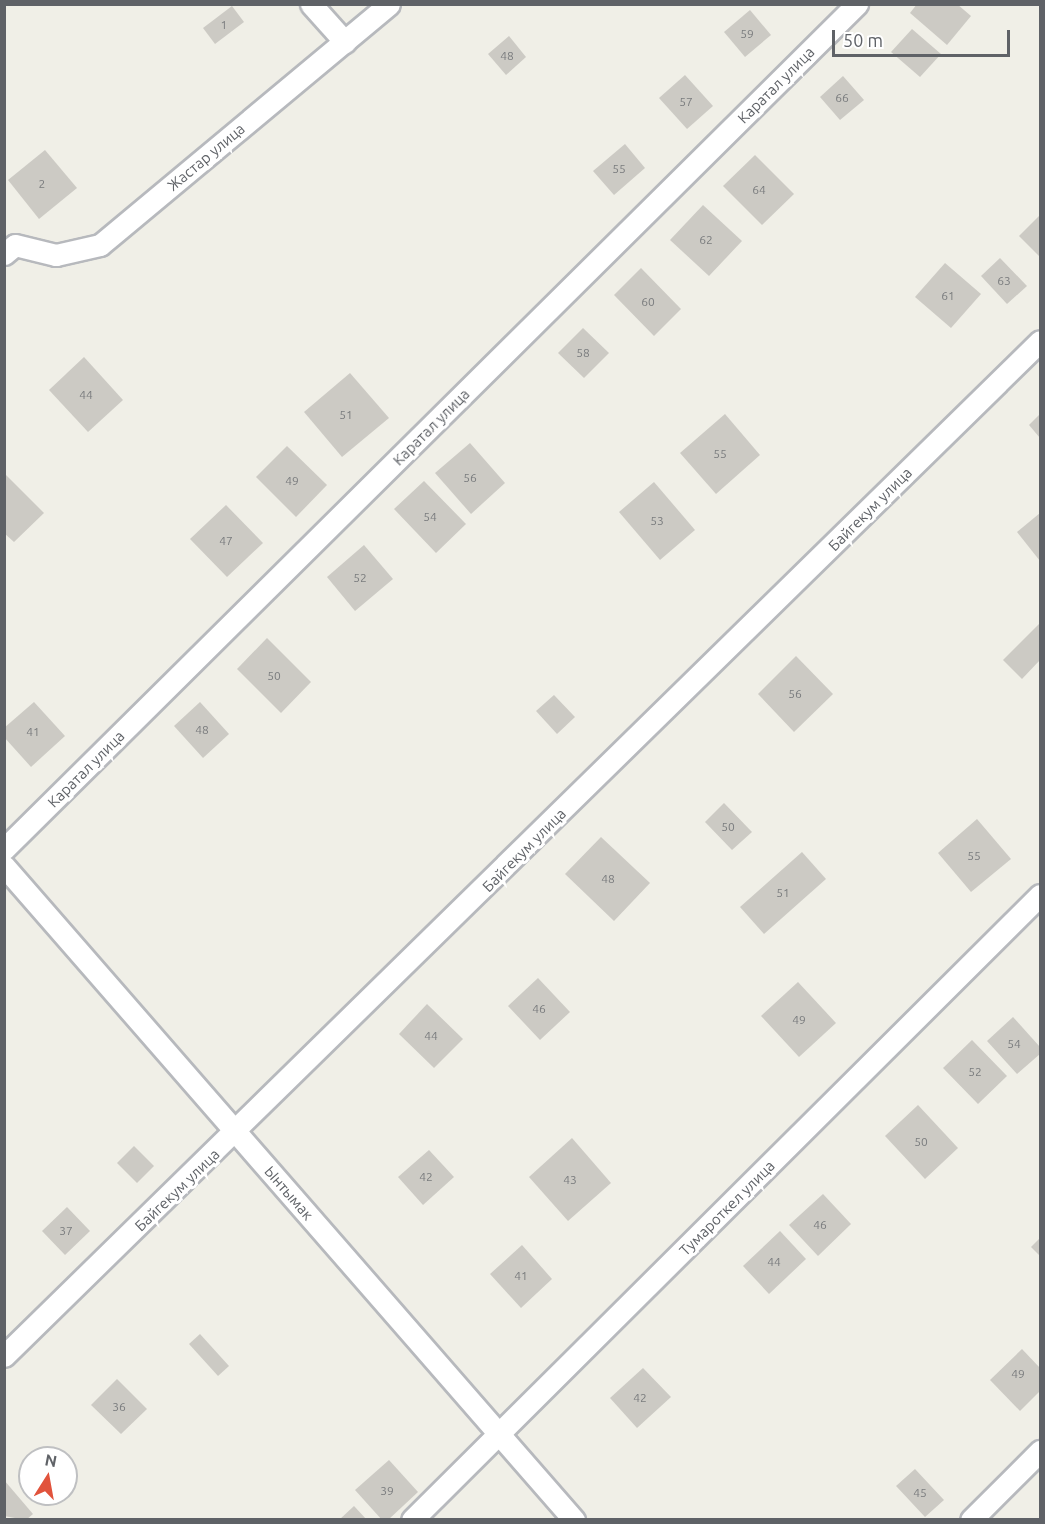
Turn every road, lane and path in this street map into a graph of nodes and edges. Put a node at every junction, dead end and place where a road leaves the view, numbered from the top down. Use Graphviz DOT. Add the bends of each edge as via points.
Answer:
graph roads {
  1 [pos="310,4"];
  2 [pos="389,4"];
  3 [pos="857,4"];
  4 [pos="345,42"];
  5 [pos="8,244"];
  6 [pos="1041,341"];
  7 [pos="4,849"];
  8 [pos="4,866"];
  9 [pos="1041,895"];
  10 [pos="237,1132"];
  11 [pos="4,1356"];
  12 [pos="500,1435"];
  13 [pos="1041,1451"];
  14 [pos="412,1520"];
  15 [pos="574,1520"];
  16 [pos="971,1520"];
  1 -- 4 [label="street"];
  2 -- 4 [label="street, Жастар улица"];
  3 -- 7 [label="street, Каратал улица"];
  4 -- 5 [label="street, Жастар улица" via="100,245 56,255"];
  6 -- 10 [label="street, Байгекум улица"];
  8 -- 10 [label="street, Ынтымак"];
  9 -- 12 [label="street, Тумароткел улица"];
  10 -- 11 [label="street, Байгекум улица"];
  10 -- 12 [label="street, Ынтымак"];
  12 -- 14 [label="street, Тумароткел улица"];
  12 -- 15 [label="street, Ынтымак"];
  13 -- 16 [label="street"];
}
